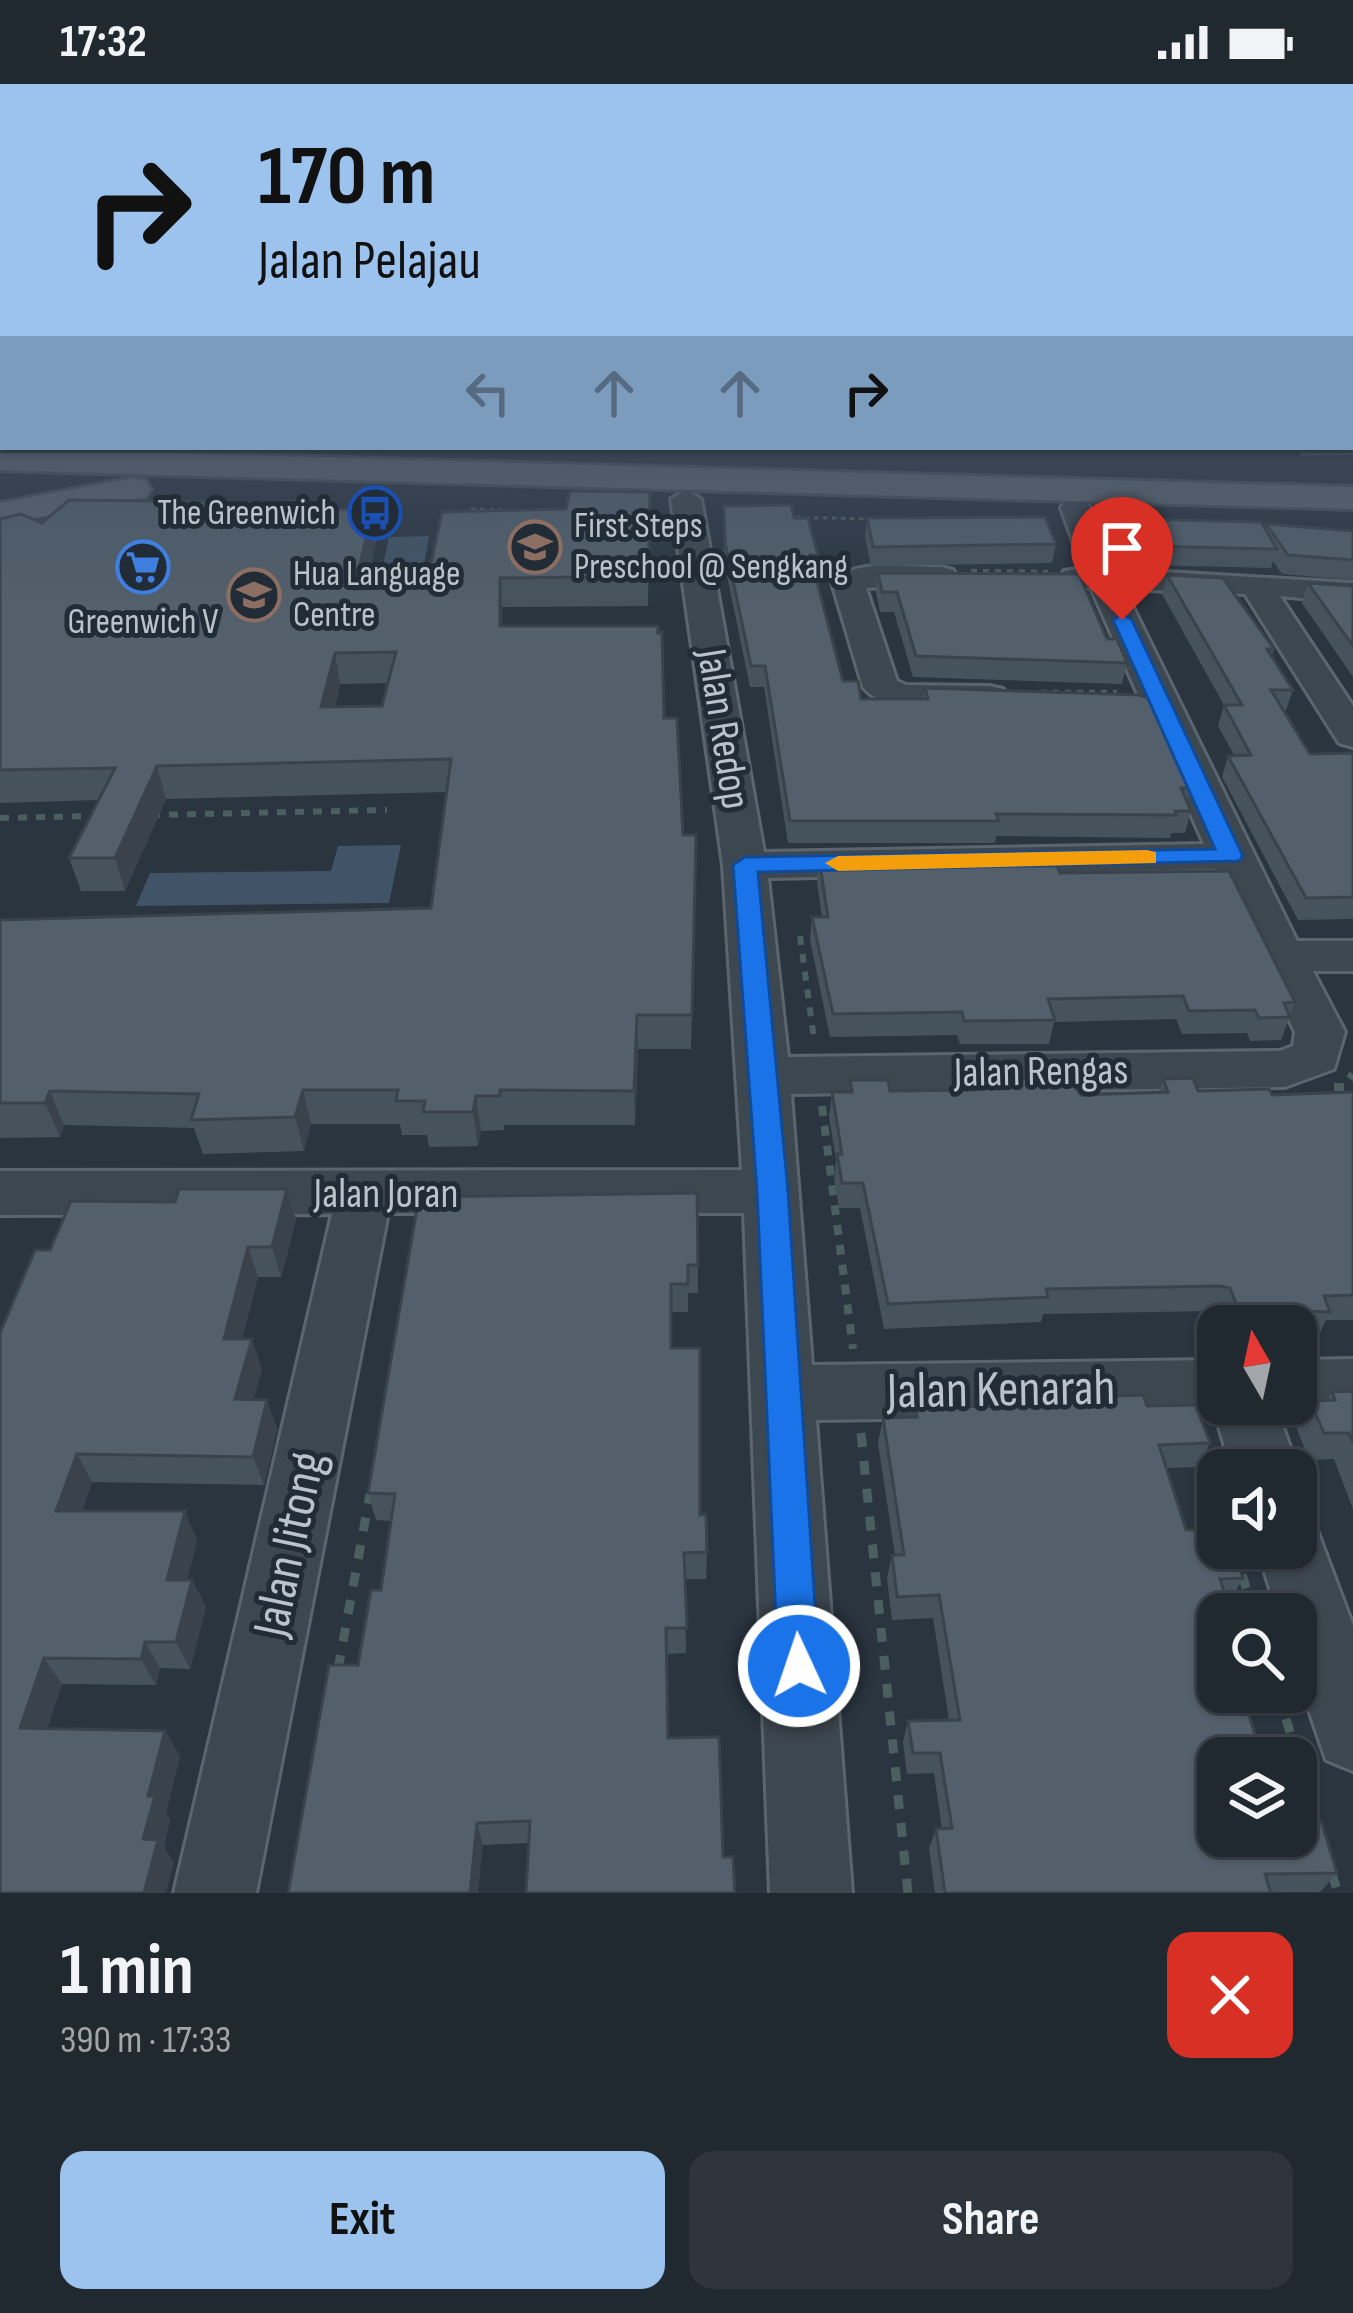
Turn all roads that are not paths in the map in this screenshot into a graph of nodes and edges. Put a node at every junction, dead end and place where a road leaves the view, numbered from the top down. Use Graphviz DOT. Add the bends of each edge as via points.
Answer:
graph roads {
  1 [pos="78,450"];
  2 [pos="5,464"];
  3 [pos="137,489"];
  4 [pos="1353,498"];
  5 [pos="686,500"];
  6 [pos="1076,508"];
  7 [pos="0,514"];
  8 [pos="1353,518"];
  9 [pos="0,533"];
  10 [pos="967,574"];
  11 [pos="1037,578"];
  12 [pos="1091,578"];
  13 [pos="1255,584"];
  14 [pos="1353,593"];
  15 [pos="1030,695"];
  16 [pos="1353,735"];
  17 [pos="1231,856"];
  18 [pos="745,865"];
  19 [pos="1285,956"];
  20 [pos="1353,956"];
  21 [pos="764,1076"];
  22 [pos="772,1191"];
  23 [pos="364,1195"];
  24 [pos="4,1202"];
  25 [pos="1353,1386"];
  26 [pos="1317,1387"];
  27 [pos="1197,1388"];
  28 [pos="784,1393"];
  29 [pos="1298,1569"];
  30 [pos="1353,1733"];
  31 [pos="215,1893"];
  32 [pos="811,1893"];
  1 -- 3 [label="main road"];
  2 -- 3 [label="main road"];
  3 -- 4 [label="main road"];
  3 -- 5 [label="main road"];
  3 -- 7 [label="main road"];
  3 -- 9 [label="street"];
  5 -- 6 [label="main road"];
  5 -- 18 [label="street, Jalan Redop"];
  6 -- 8 [label="main road"];
  6 -- 12 [label="street"];
  10 -- 15 [label="street" via="848,583 881,687 899,695"];
  11 -- 12 [label="street"];
  12 -- 13 [label="street"];
  12 -- 17 [label="street" via="1140,700"];
  13 -- 14 [label="street"];
  13 -- 16 [label="street"];
  17 -- 18 [label="street"];
  17 -- 19 [label="street"];
  18 -- 21 [label="street, Jalan Redop"];
  19 -- 20 [label="street"];
  19 -- 21 [label="street, Jalan Rengas" via="1320,1032 1316,1056 1285,1069"];
  21 -- 22 [label="street, Jalan Redop"];
  22 -- 23 [label="street, Jalan Joran"];
  22 -- 28 [label="street, Jalan Redop"];
  23 -- 24 [label="street, Jalan Joran"];
  23 -- 31 [label="street, Jalan Jitong"];
  25 -- 26 [label="street"];
  27 -- 28 [label="street, Jalan Kenarah"];
  28 -- 32 [label="street, Jalan Redop"];
  29 -- 30 [label="street"];
}
